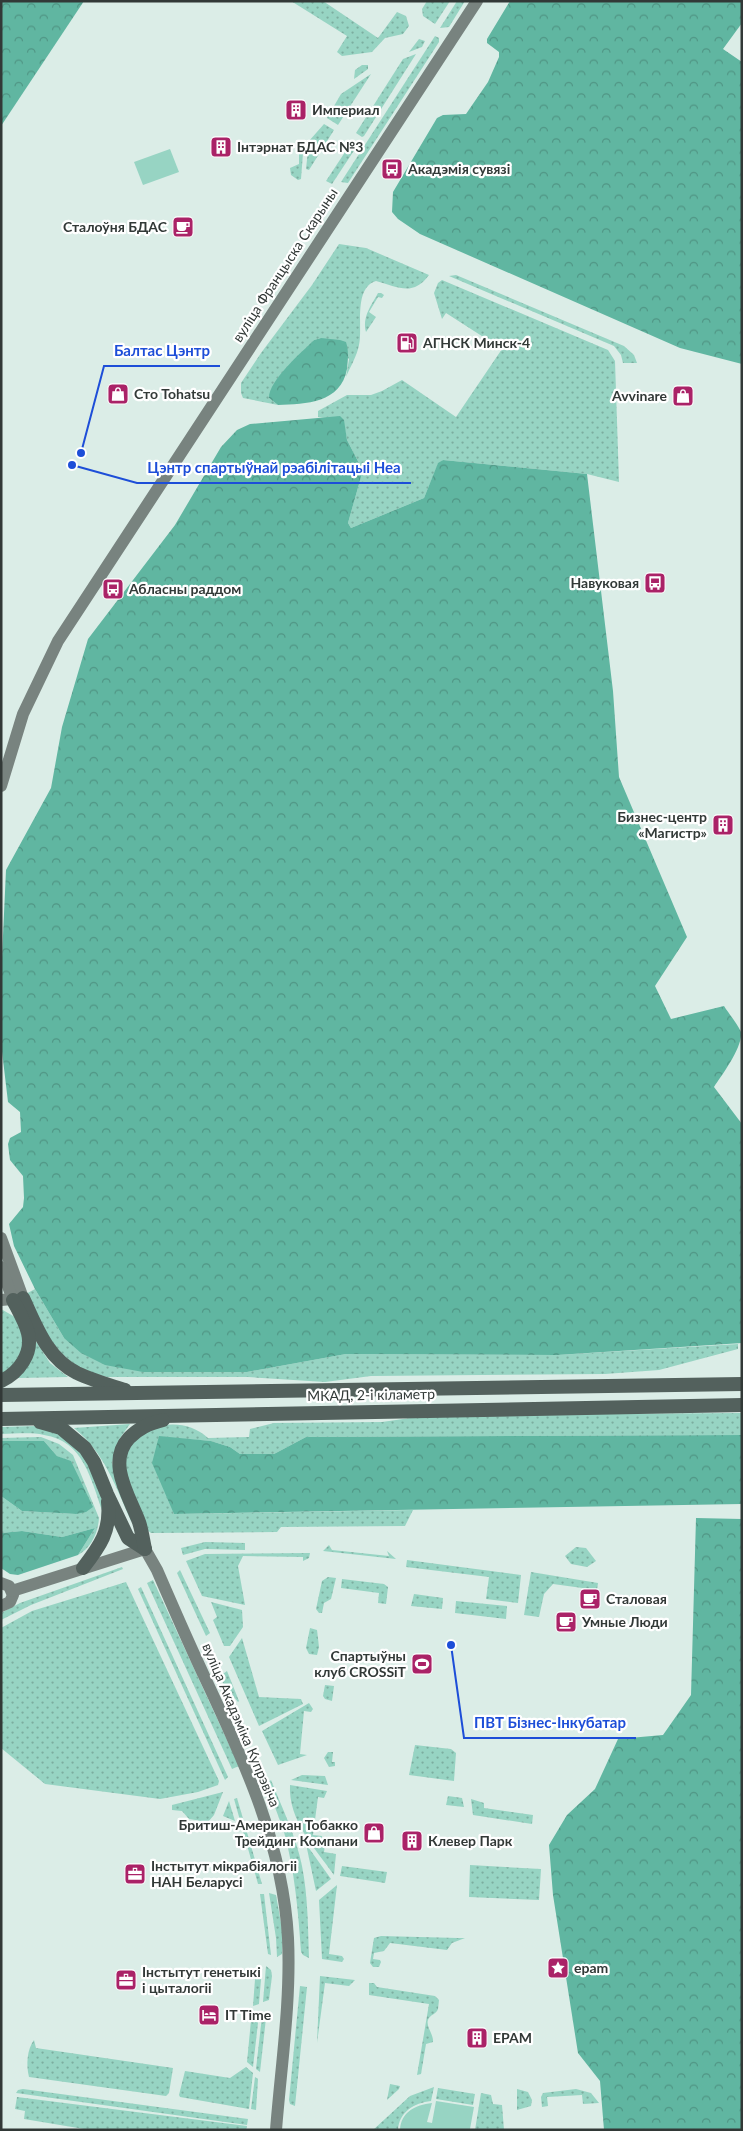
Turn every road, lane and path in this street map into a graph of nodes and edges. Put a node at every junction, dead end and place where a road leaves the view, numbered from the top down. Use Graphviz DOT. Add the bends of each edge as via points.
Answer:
graph roads {
  1 [pos="477,1"];
  2 [pos="1,786"];
  3 [pos="1,1238"];
  4 [pos="1,1267"];
  5 [pos="12,1300"];
  6 [pos="1,1381"];
  7 [pos="742,1384"];
  8 [pos="132,1393"];
  9 [pos="1,1395"];
  10 [pos="742,1405"];
  11 [pos="190,1415"];
  12 [pos="27,1418"];
  13 [pos="1,1419"];
  14 [pos="106,1494"];
  15 [pos="145,1549"];
  16 [pos="83,1568"];
  17 [pos="1,1583"];
  18 [pos="12,1591"];
  19 [pos="1,1606"];
  20 [pos="276,2130"];
  1 -- 2 [label="main road, вуліца Францыска Скарыны" via="58,641 22,714"];
  3 -- 5 [label="main road"];
  4 -- 5 [label="main road"];
  5 -- 6 [label="highway" via="28,1332 29,1341 24,1360 14,1374"];
  5 -- 8 [label="highway" via="67,1367"];
  7 -- 8 [label="highway, МКАД, 2-і кіламетр"];
  8 -- 9 [label="highway, МКАД, 2-і кіламетр"];
  10 -- 11 [label="highway, МКАД, 2-і кіламетр"];
  11 -- 12 [label="highway, МКАД, 2-і кіламетр"];
  11 -- 15 [label="highway" via="139,1428 126,1441 120,1456 120,1473"];
  12 -- 13 [label="highway, МКАД, 2-і кіламетр"];
  12 -- 14 [label="highway" via="61,1428 78,1440 94,1462"];
  14 -- 15 [label="highway" via="128,1538"];
  14 -- 16 [label="highway" via="108,1524 98,1548"];
  15 -- 16 [label="main road"];
  15 -- 20 [label="main road, вуліца Акадэміка Купрэвіча" via="246,1765 274,1846 288,1936 286,2011"];
  16 -- 18 [label="main road"];
  17 -- 18 [label="main road"];
  18 -- 19 [label="main road" via="10,1602"];
}
